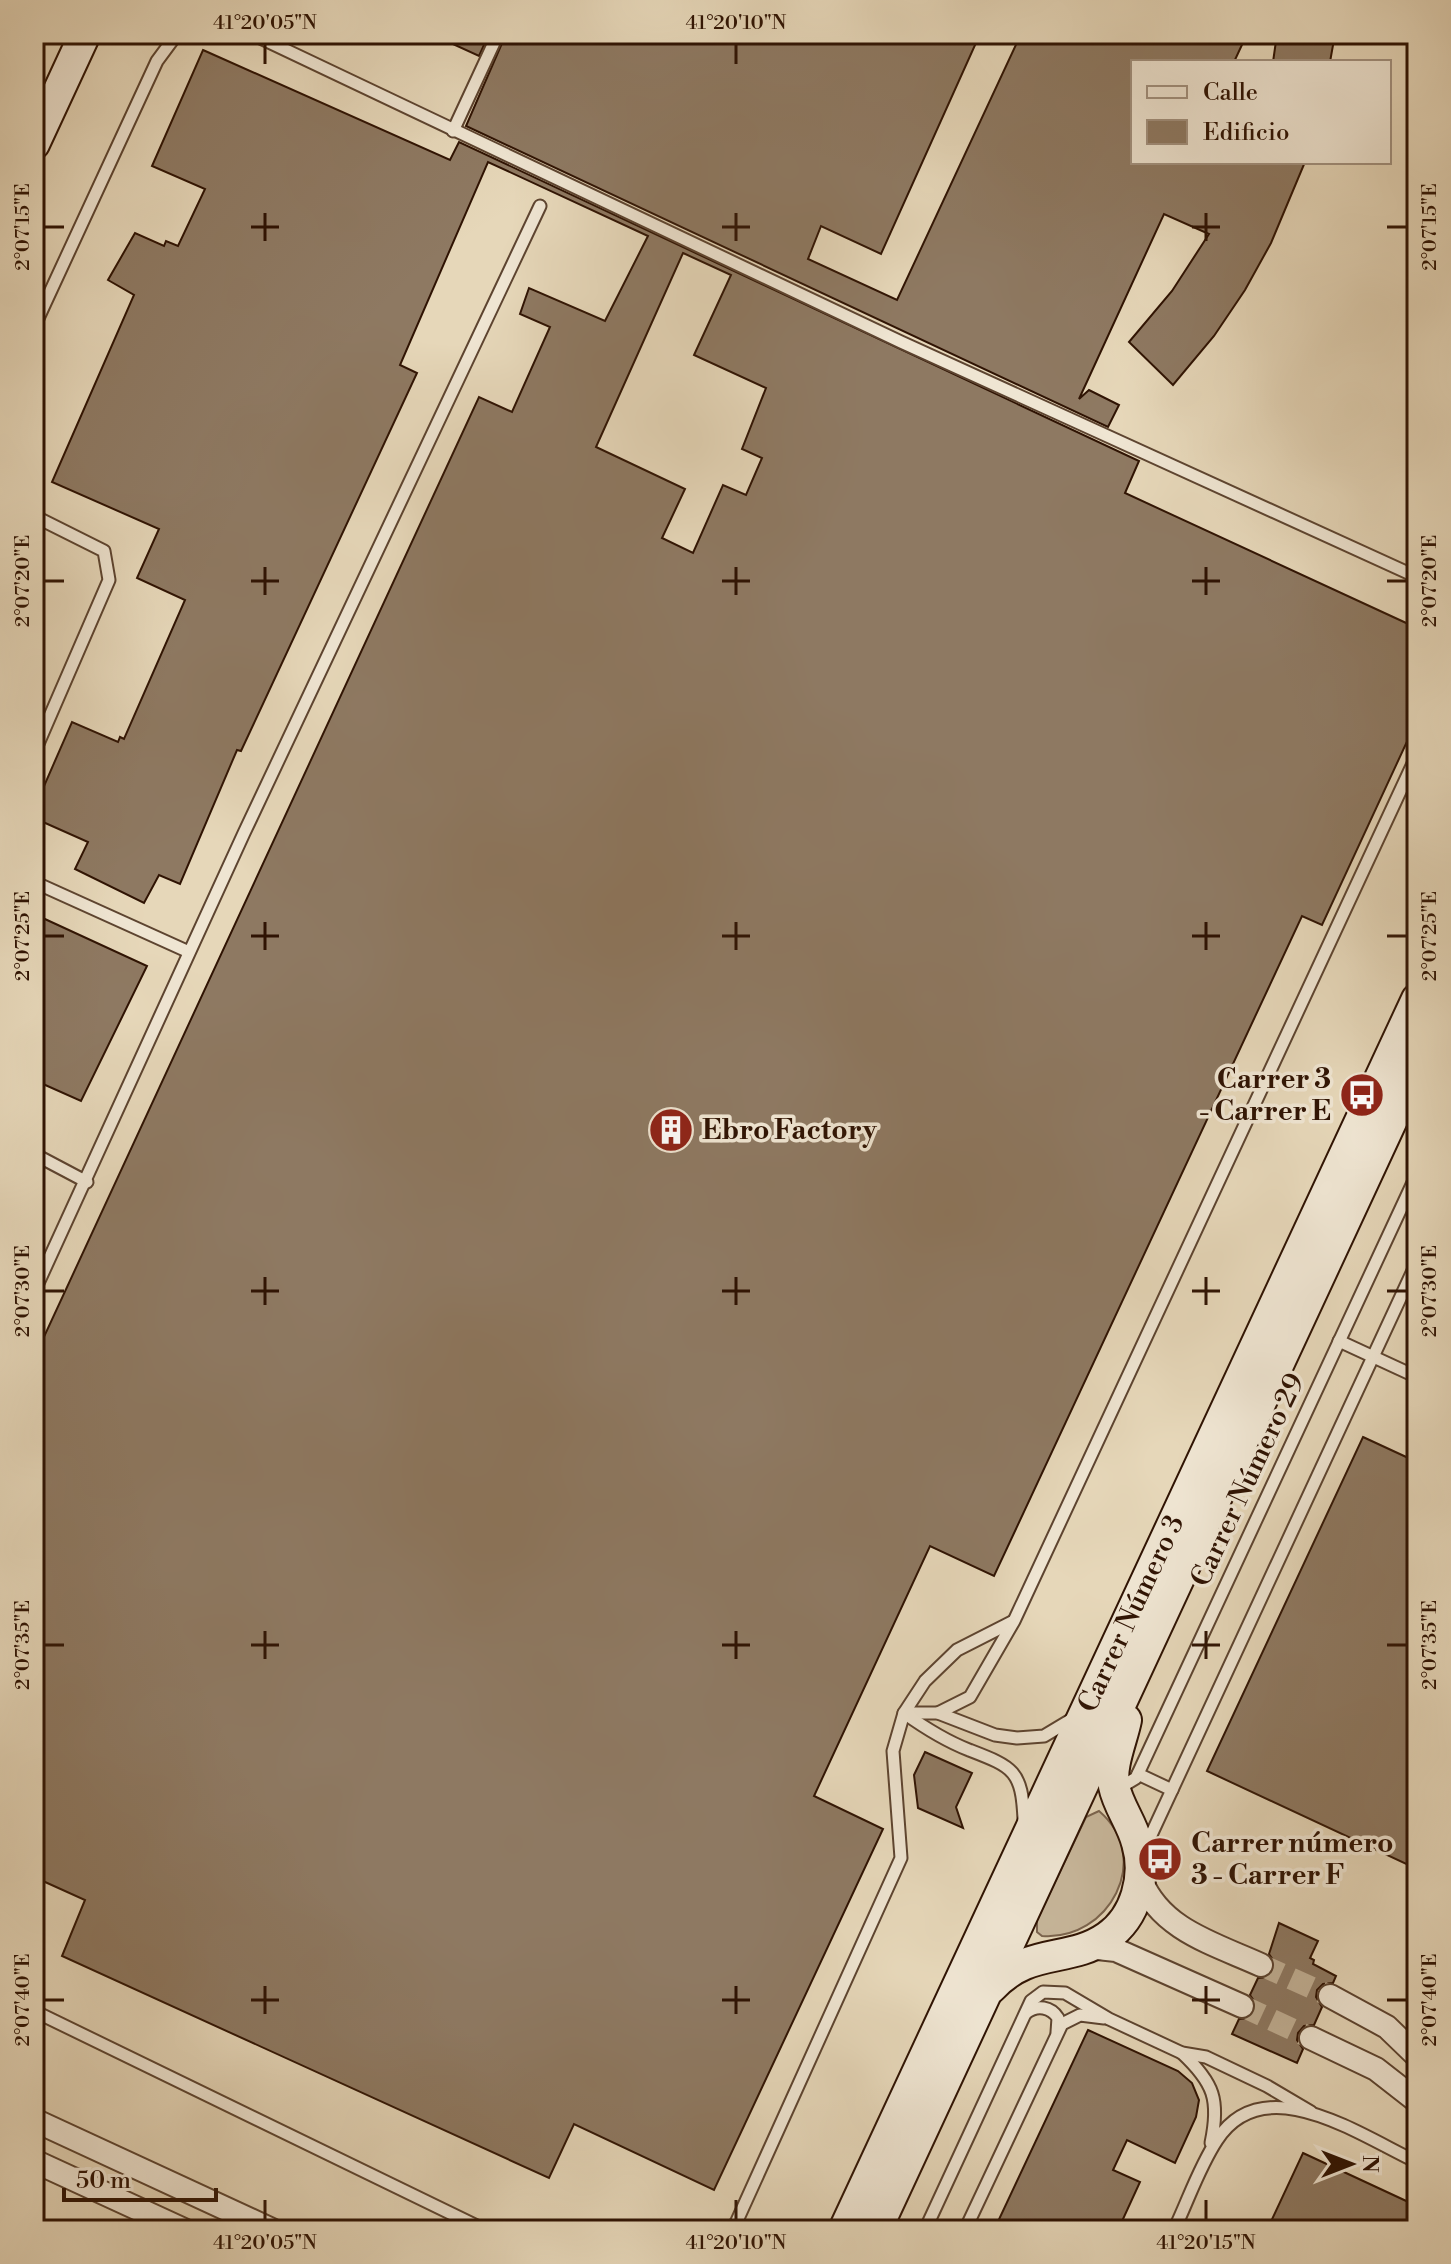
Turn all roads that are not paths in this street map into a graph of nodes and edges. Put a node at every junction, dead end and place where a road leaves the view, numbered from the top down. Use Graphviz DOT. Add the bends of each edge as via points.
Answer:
graph roads {
  1 [pos="85,34"];
  2 [pos="177,34"];
  3 [pos="252,34"];
  4 [pos="498,34"];
  5 [pos="453,131"];
  6 [pos="34,144"];
  7 [pos="540,206"];
  8 [pos="34,327"];
  9 [pos="34,516"];
  10 [pos="1417,577"];
  11 [pos="34,753"];
  12 [pos="1417,755"];
  13 [pos="34,882"];
  14 [pos="189,952"];
  15 [pos="1417,999"];
  16 [pos="1417,1066"];
  17 [pos="34,1154"];
  18 [pos="1417,1174"];
  19 [pos="87,1182"];
  20 [pos="1417,1262"];
  21 [pos="35,1288"];
  22 [pos="1339,1341"];
  23 [pos="1373,1357"];
  24 [pos="1417,1377"];
  25 [pos="1014,1621"];
  26 [pos="1135,1668"];
  27 [pos="1085,1712"];
  28 [pos="904,1713"];
  29 [pos="938,1713"];
  30 [pos="1125,1774"];
  31 [pos="1172,1790"];
  32 [pos="1025,1841"];
  33 [pos="1141,1870"];
  34 [pos="1086,1947"];
  35 [pos="1261,1965"];
  36 [pos="984,1996"];
  37 [pos="1330,1996"];
  38 [pos="1242,2006"];
  39 [pos="34,2011"];
  40 [pos="1024,2015"];
  41 [pos="1109,2019"];
  42 [pos="1057,2032"];
  43 [pos="1311,2038"];
  44 [pos="1182,2053"];
  45 [pos="1417,2056"];
  46 [pos="1417,2101"];
  47 [pos="1311,2112"];
  48 [pos="34,2120"];
  49 [pos="1209,2155"];
  50 [pos="34,2161"];
  51 [pos="1417,2162"];
  52 [pos="184,2230"];
  53 [pos="272,2230"];
  54 [pos="485,2230"];
  55 [pos="728,2230"];
  56 [pos="844,2230"];
  57 [pos="876,2230"];
  58 [pos="925,2230"];
  59 [pos="965,2230"];
  60 [pos="1174,2230"];
  1 -- 6 [label="main road"];
  2 -- 8 [label="lane" via="157,61"];
  3 -- 5 [label="lane"];
  4 -- 5 [label="lane"];
  5 -- 10 [label="lane"];
  7 -- 14 [label="lane"];
  9 -- 11 [label="lane" via="104,551 109,580"];
  12 -- 25 [label="lane"];
  13 -- 14 [label="lane"];
  14 -- 19 [label="lane"];
  15 -- 27 [label="main road, Carrer Número 3"];
  16 -- 26 [label="main road, Carrer Número 3"];
  17 -- 19 [label="lane"];
  18 -- 22 [label="lane, Carrer Número 29"];
  19 -- 21 [label="lane"];
  20 -- 23 [label="lane"];
  22 -- 23 [label="lane"];
  22 -- 30 [label="lane, Carrer Número 29"];
  23 -- 24 [label="lane"];
  23 -- 31 [label="lane"];
  25 -- 28 [label="lane" via="957,1650 925,1681"];
  25 -- 29 [label="lane" via="970,1697"];
  26 -- 30 [label="main road"];
  26 -- 36 [label="main road, Carrer Número 3"];
  27 -- 29 [label="lane" via="1044,1736 1027,1738 995,1735"];
  27 -- 32 [label="main road, Carrer Número 3"];
  28 -- 29 [label="lane"];
  28 -- 32 [label="lane" via="970,1751 997,1758 1016,1776 1023,1793"];
  28 -- 55 [label="lane" via="893,1751 901,1858 736,2223"];
  30 -- 31 [label="lane"];
  30 -- 33 [label="main road" via="1116,1795"];
  31 -- 33 [label="lane"];
  32 -- 56 [label="main road, Carrer Número 3"];
  33 -- 34 [label="main road" via="1136,1900 1119,1925"];
  33 -- 35 [label="street" via="1151,1902 1167,1919"];
  34 -- 36 [label="main road" via="1017,1965"];
  34 -- 38 [label="street" via="1116,1950"];
  36 -- 57 [label="main road, Carrer Número 3"];
  37 -- 45 [label="street" via="1387,2027"];
  39 -- 54 [label="lane"];
  40 -- 41 [label="lane" via="1036,1996 1051,1990 1086,2002"];
  40 -- 42 [label="lane" via="1036,2008 1050,2010 1058,2018"];
  40 -- 58 [label="lane"];
  41 -- 42 [label="lane" via="1074,2017"];
  41 -- 44 [label="lane"];
  42 -- 59 [label="lane"];
  43 -- 46 [label="street" via="1376,2069"];
  44 -- 47 [label="lane" via="1218,2063"];
  44 -- 49 [label="lane" via="1205,2076 1215,2099"];
  47 -- 49 [label="lane" via="1283,2105 1247,2113 1224,2130"];
  47 -- 51 [label="lane"];
  48 -- 53 [label="street"];
  49 -- 60 [label="lane"];
  50 -- 52 [label="street"];
}
